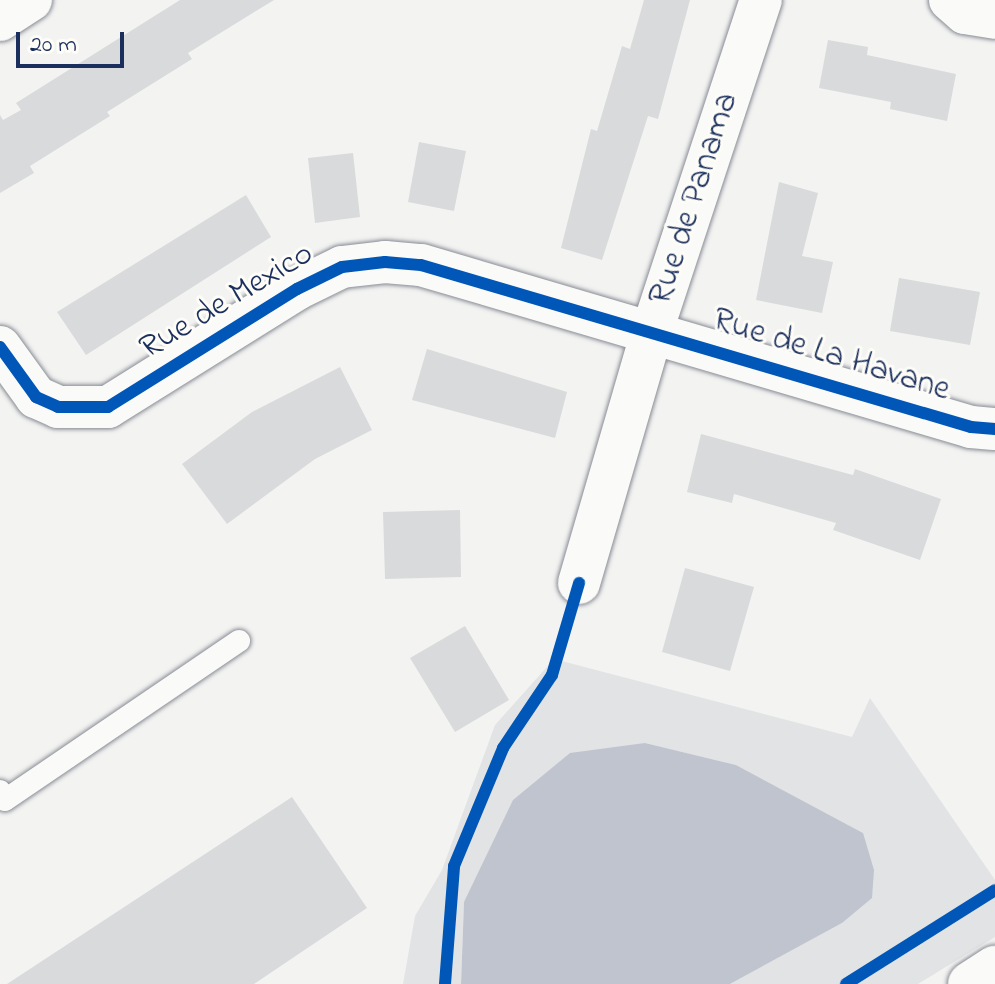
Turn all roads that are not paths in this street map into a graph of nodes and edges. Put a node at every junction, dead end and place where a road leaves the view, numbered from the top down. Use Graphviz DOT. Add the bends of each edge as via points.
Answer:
graph roads {
  1 [pos="31,0"];
  2 [pos="761,0"];
  3 [pos="950,0"];
  4 [pos="995,18"];
  5 [pos="0,20"];
  6 [pos="652,331"];
  7 [pos="0,347"];
  8 [pos="995,429"];
  9 [pos="579,583"];
  10 [pos="239,641"];
  11 [pos="0,791"];
  12 [pos="995,968"];
  13 [pos="970,984"];
  1 -- 5 [label="street"];
  2 -- 6 [label="street, Rue de Panama"];
  3 -- 4 [label="street" via="965,13"];
  6 -- 7 [label="street, Rue de Mexico" via="421,265 385,262 342,267 297,289 108,407 58,407 36,397"];
  6 -- 8 [label="street, Rue de La Havane" via="971,427"];
  6 -- 9 [label="street, Rue de Panama"];
  10 -- 11 [label="lane" via="5,800"];
  12 -- 13 [label="main road"];
}
